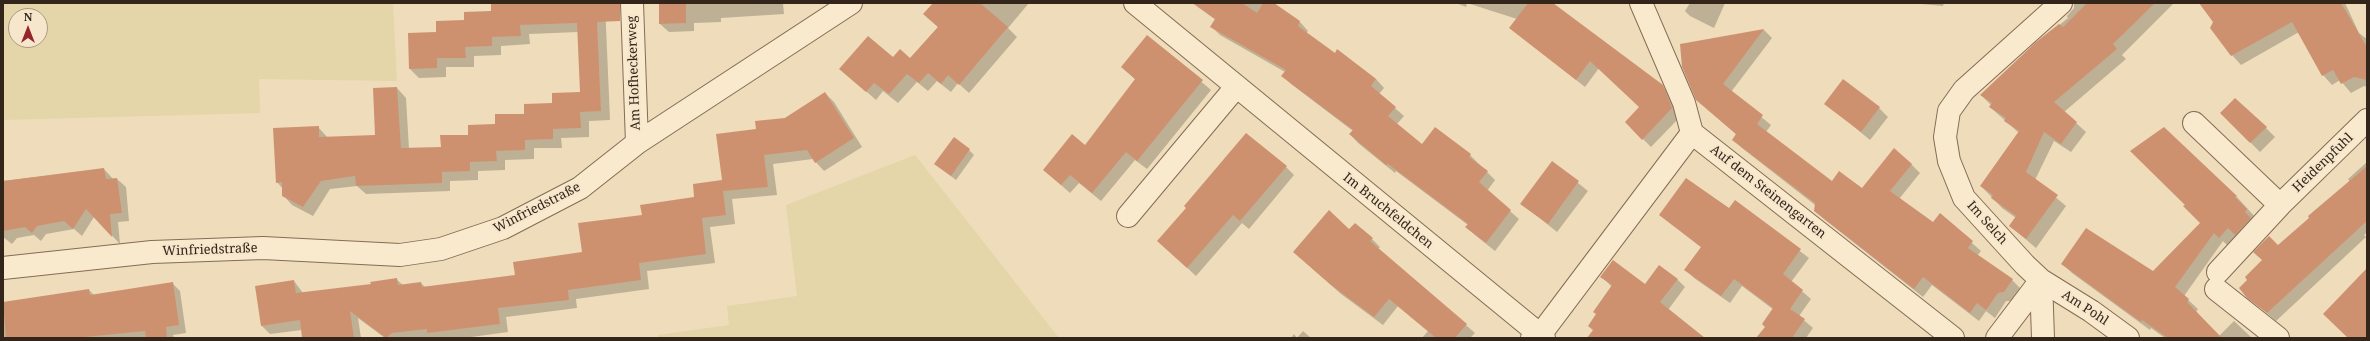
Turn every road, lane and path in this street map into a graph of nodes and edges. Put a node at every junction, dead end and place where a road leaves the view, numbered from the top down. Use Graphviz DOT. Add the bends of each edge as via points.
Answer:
graph roads {
  1 [pos="632,3"];
  2 [pos="851,3"];
  3 [pos="1135,3"];
  4 [pos="1641,3"];
  5 [pos="2061,3"];
  6 [pos="1236,87"];
  7 [pos="2367,120"];
  8 [pos="2194,123"];
  9 [pos="1692,133"];
  10 [pos="637,143"];
  11 [pos="2280,205"];
  12 [pos="1128,216"];
  13 [pos="3,268"];
  14 [pos="2041,280"];
  15 [pos="1539,337"];
  16 [pos="1953,338"];
  17 [pos="1997,338"];
  18 [pos="2043,338"];
  19 [pos="2128,338"];
  20 [pos="2278,338"];
  1 -- 10 [label="street, Am Hofheckerweg"];
  2 -- 10 [label="street, Winfriedstraße"];
  3 -- 6 [label="street, Im Bruchfeldchen"];
  4 -- 9 [label="street" via="1684,103"];
  5 -- 14 [label="street, Im Selch" via="1972,80 1949,111 1945,137 1949,160 1964,198"];
  6 -- 12 [label="street"];
  6 -- 15 [label="street, Im Bruchfeldchen"];
  7 -- 11 [label="street, Heidenpfuhl"];
  8 -- 11 [label="street"];
  9 -- 15 [label="street, Im Bruchfeldchen"];
  9 -- 16 [label="street, Auf dem Steinengarten"];
  10 -- 13 [label="street, Winfriedstraße" via="580,188 503,228 441,249 400,254 263,248 152,252"];
  11 -- 20 [label="street, Heidenpfuhl" via="2217,280"];
  14 -- 17 [label="street"];
  14 -- 18 [label="street"];
  14 -- 19 [label="street, Am Pohl"];
}
